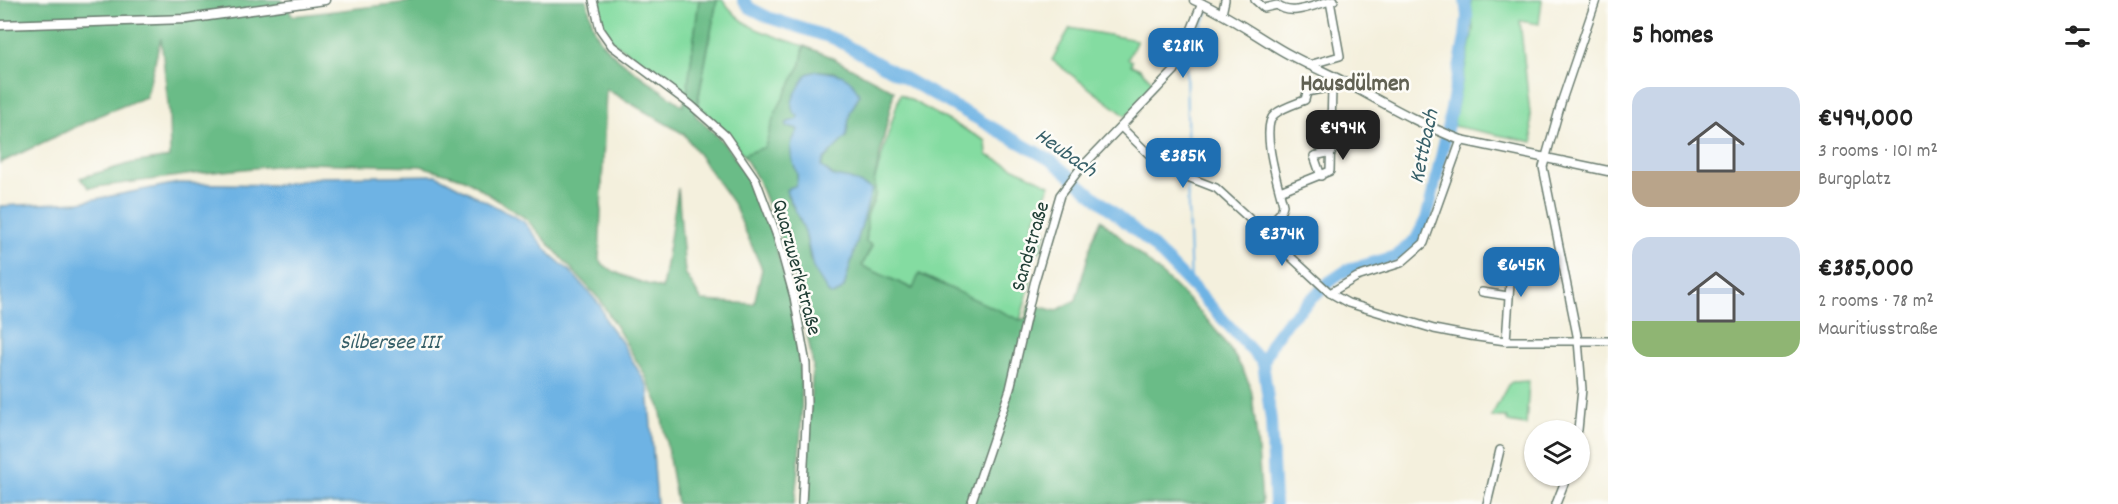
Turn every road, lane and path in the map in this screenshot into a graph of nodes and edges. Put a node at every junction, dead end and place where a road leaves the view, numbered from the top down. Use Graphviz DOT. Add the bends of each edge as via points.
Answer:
graph roads {
  1 [pos="325,0"];
  2 [pos="594,0"];
  3 [pos="1225,0"];
  4 [pos="1256,0"];
  5 [pos="1332,0"];
  6 [pos="1596,0"];
  7 [pos="1207,6"];
  8 [pos="0,25"];
  9 [pos="1309,65"];
  10 [pos="1334,82"];
  11 [pos="1121,128"];
  12 [pos="1458,139"];
  13 [pos="1332,152"];
  14 [pos="1545,158"];
  15 [pos="1608,171"];
  16 [pos="1321,176"];
  17 [pos="1280,191"];
  18 [pos="1263,231"];
  19 [pos="1512,255"];
  20 [pos="1329,292"];
  21 [pos="1482,292"];
  22 [pos="1508,296"];
  23 [pos="1578,340"];
  24 [pos="1506,341"];
  25 [pos="1608,341"];
  26 [pos="1579,420"];
  27 [pos="1500,450"];
  28 [pos="1563,486"];
  29 [pos="802,504"];
  30 [pos="971,504"];
  31 [pos="1487,504"];
  32 [pos="1556,504"];
  1 -- 8 [label="main road" via="187,19"];
  2 -- 29 [label="street, Quarzwerkstraße" via="600,29 612,46 725,135 756,180 794,297 806,364"];
  3 -- 7 [label="street, Sandstraße"];
  4 -- 5 [label="street" via="1264,8 1277,5 1290,11"];
  5 -- 9 [label="street" via="1340,56"];
  6 -- 14 [label="street"];
  7 -- 9 [label="main road"];
  7 -- 11 [label="street, Sandstraße" via="1174,70"];
  9 -- 10 [label="main road"];
  10 -- 12 [label="main road"];
  10 -- 13 [label="street"];
  10 -- 17 [label="street" via="1307,92 1305,100 1275,114 1269,121 1268,139"];
  11 -- 18 [label="street" via="1162,167 1216,188"];
  11 -- 30 [label="street, Sandstraße" via="1060,195 1010,389"];
  12 -- 14 [label="main road"];
  12 -- 20 [label="street" via="1424,243 1401,263 1357,277"];
  13 -- 16 [label="street" via="1330,171"];
  13 -- 16 [label="street" via="1314,156"];
  14 -- 15 [label="main road"];
  14 -- 23 [label="street" via="1543,174"];
  16 -- 17 [label="street"];
  17 -- 18 [label="street" via="1281,212"];
  18 -- 20 [label="street"];
  19 -- 22 [label="street"];
  20 -- 24 [label="street" via="1348,303 1434,329"];
  21 -- 22 [label="street"];
  22 -- 24 [label="street"];
  23 -- 24 [label="street"];
  23 -- 25 [label="street"];
  23 -- 26 [label="street" via="1582,389"];
  27 -- 31 [label="street"];
  28 -- 32 [label="street"];
}
